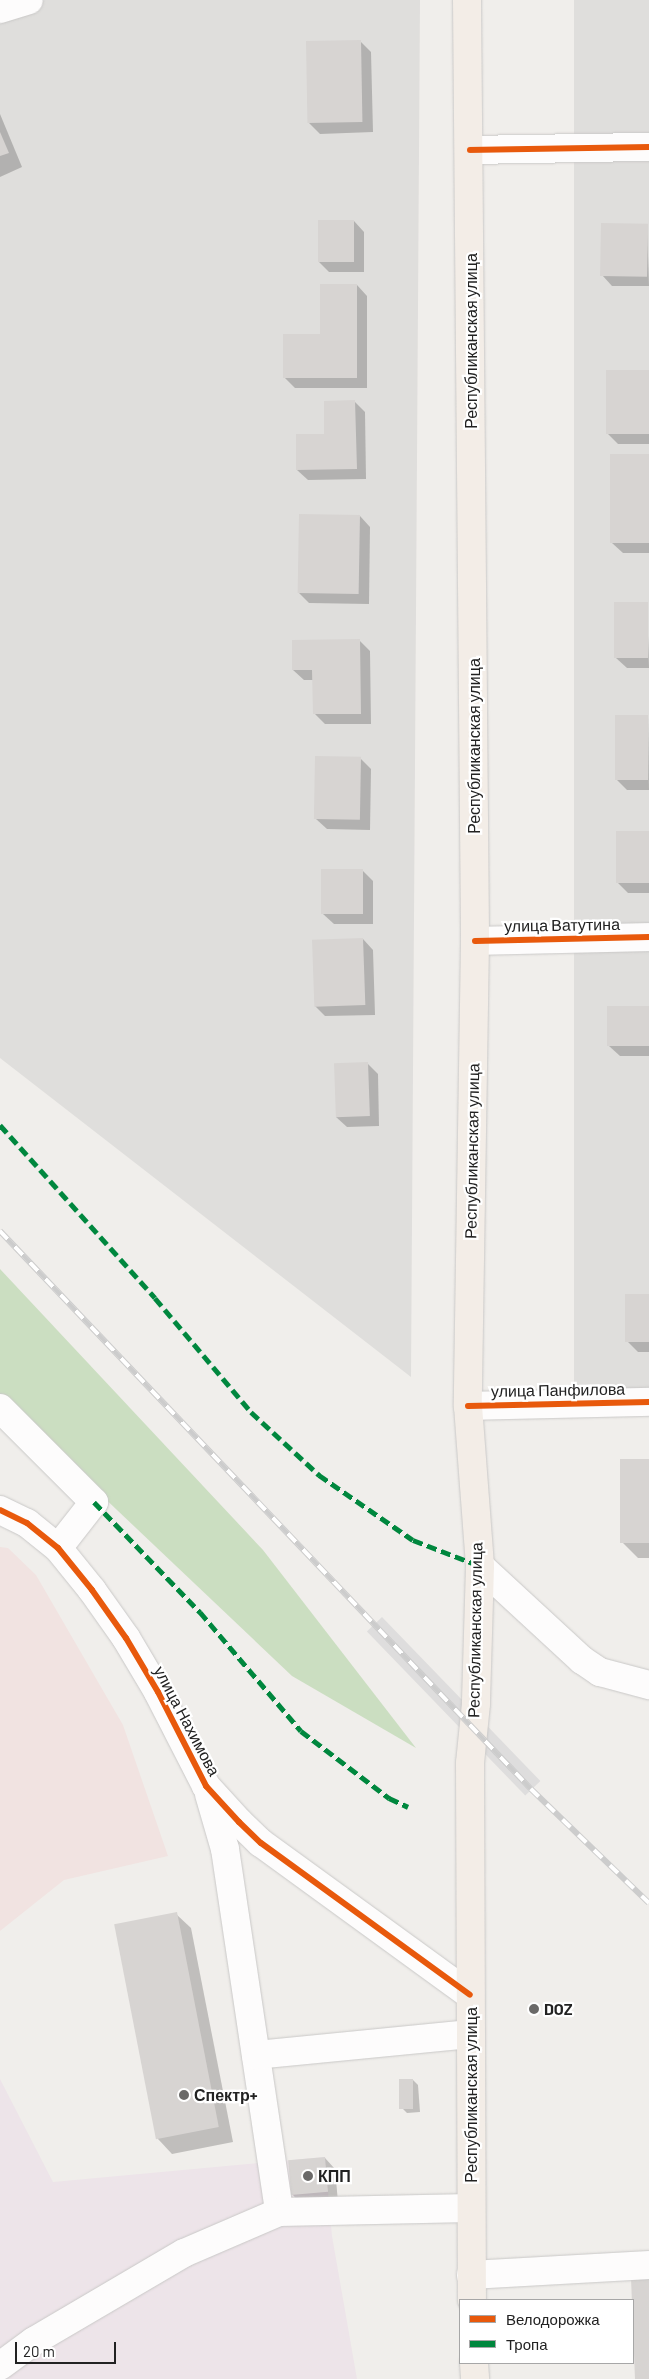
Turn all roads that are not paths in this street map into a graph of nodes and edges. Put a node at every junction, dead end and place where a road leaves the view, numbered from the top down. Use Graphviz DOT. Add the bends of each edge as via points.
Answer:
graph roads {
  1 [pos="29,0"];
  2 [pos="467,0"];
  3 [pos="0,9"];
  4 [pos="649,148"];
  5 [pos="470,150"];
  6 [pos="649,937"];
  7 [pos="475,941"];
  8 [pos="649,1402"];
  9 [pos="468,1406"];
  10 [pos="0,1408"];
  11 [pos="0,1510"];
  12 [pos="58,1548"];
  13 [pos="480,1566"];
  14 [pos="649,1684"];
  15 [pos="206,1786"];
  16 [pos="470,1995"];
  17 [pos="469,2034"];
  18 [pos="256,2055"];
  19 [pos="471,2208"];
  20 [pos="279,2212"];
  21 [pos="649,2265"];
  22 [pos="472,2288"];
  23 [pos="474,2364"];
  24 [pos="0,2366"];
  25 [pos="475,2379"];
  1 -- 3 [label="street"];
  2 -- 5 [label="main road, Республиканская улица"];
  4 -- 5 [label="street"];
  5 -- 7 [label="main road, Республиканская улица"];
  6 -- 7 [label="street, улица Ватутина"];
  7 -- 9 [label="main road, Республиканская улица"];
  8 -- 9 [label="street, улица Панфилова"];
  9 -- 13 [label="main road, Республиканская улица"];
  10 -- 12 [label="street" via="94,1502"];
  11 -- 12 [label="street, улица Нахимова" via="27,1523"];
  12 -- 15 [label="street, улица Нахимова" via="126,1638"];
  13 -- 14 [label="street" via="582,1660 600,1672"];
  13 -- 16 [label="main road, Республиканская улица" via="476,1704 470,1763"];
  15 -- 16 [label="street, улица Нахимова" via="261,1843"];
  15 -- 18 [label="street" via="225,1850"];
  16 -- 17 [label="main road, Республиканская улица"];
  17 -- 18 [label="street"];
  17 -- 19 [label="main road, Республиканская улица"];
  18 -- 20 [label="street"];
  19 -- 20 [label="street"];
  19 -- 22 [label="main road, Республиканская улица"];
  20 -- 24 [label="street" via="184,2253 34,2340"];
  21 -- 22 [label="street"];
  23 -- 25 [label="main road"];
}
